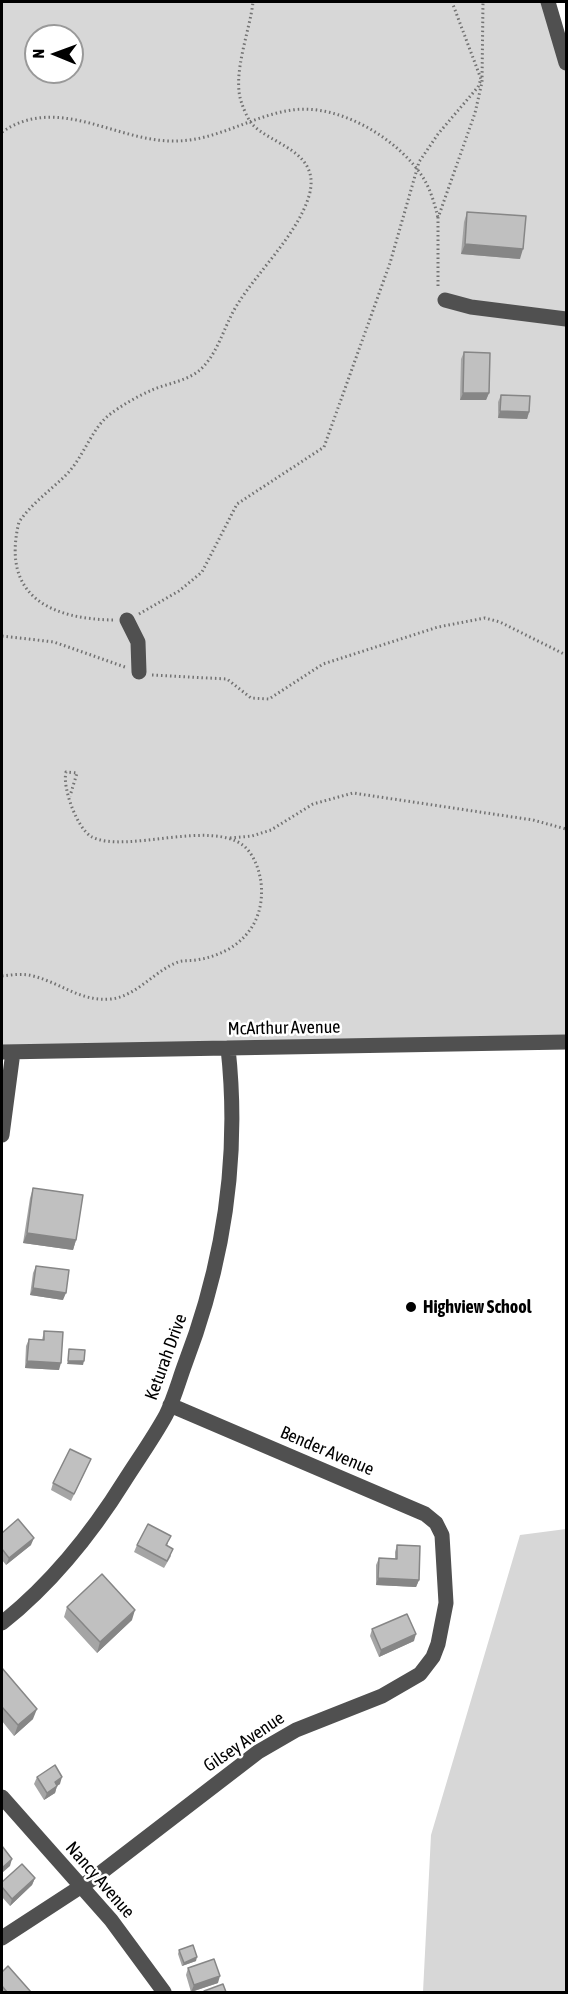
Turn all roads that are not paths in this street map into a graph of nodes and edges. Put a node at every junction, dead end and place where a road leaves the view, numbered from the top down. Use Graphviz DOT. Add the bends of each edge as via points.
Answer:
graph roads {
  1 [pos="548,2"];
  2 [pos="567,63"];
  3 [pos="446,300"];
  4 [pos="567,319"];
  5 [pos="127,620"];
  6 [pos="139,672"];
  7 [pos="567,1042"];
  8 [pos="228,1048"];
  9 [pos="7,1052"];
  10 [pos="2,1134"];
  11 [pos="170,1405"];
  12 [pos="444,1556"];
  13 [pos="2,1623"];
  14 [pos="2,1797"];
  15 [pos="81,1887"];
  16 [pos="2,1938"];
  17 [pos="164,1992"];
  1 -- 2 [label="street"];
  3 -- 4 [label="street" via="471,307"];
  5 -- 6 [label="street" via="138,642"];
  7 -- 8 [label="street, McArthur Avenue"];
  8 -- 9 [label="street, McArthur Avenue"];
  8 -- 11 [label="street, Keturah Drive" via="233,1139 226,1214 206,1304"];
  9 -- 10 [label="street"];
  11 -- 12 [label="street, Bender Avenue" via="424,1514 439,1528"];
  11 -- 13 [label="street, Keturah Drive" via="88,1534 32,1597"];
  12 -- 15 [label="street, Gilsey Avenue" via="446,1603 442,1630 433,1657 420,1674 382,1696 296,1730 258,1752"];
  14 -- 15 [label="street, Nancy Avenue"];
  15 -- 16 [label="street, Gilsey Avenue"];
  15 -- 17 [label="street, Nancy Avenue" via="111,1920"];
}
